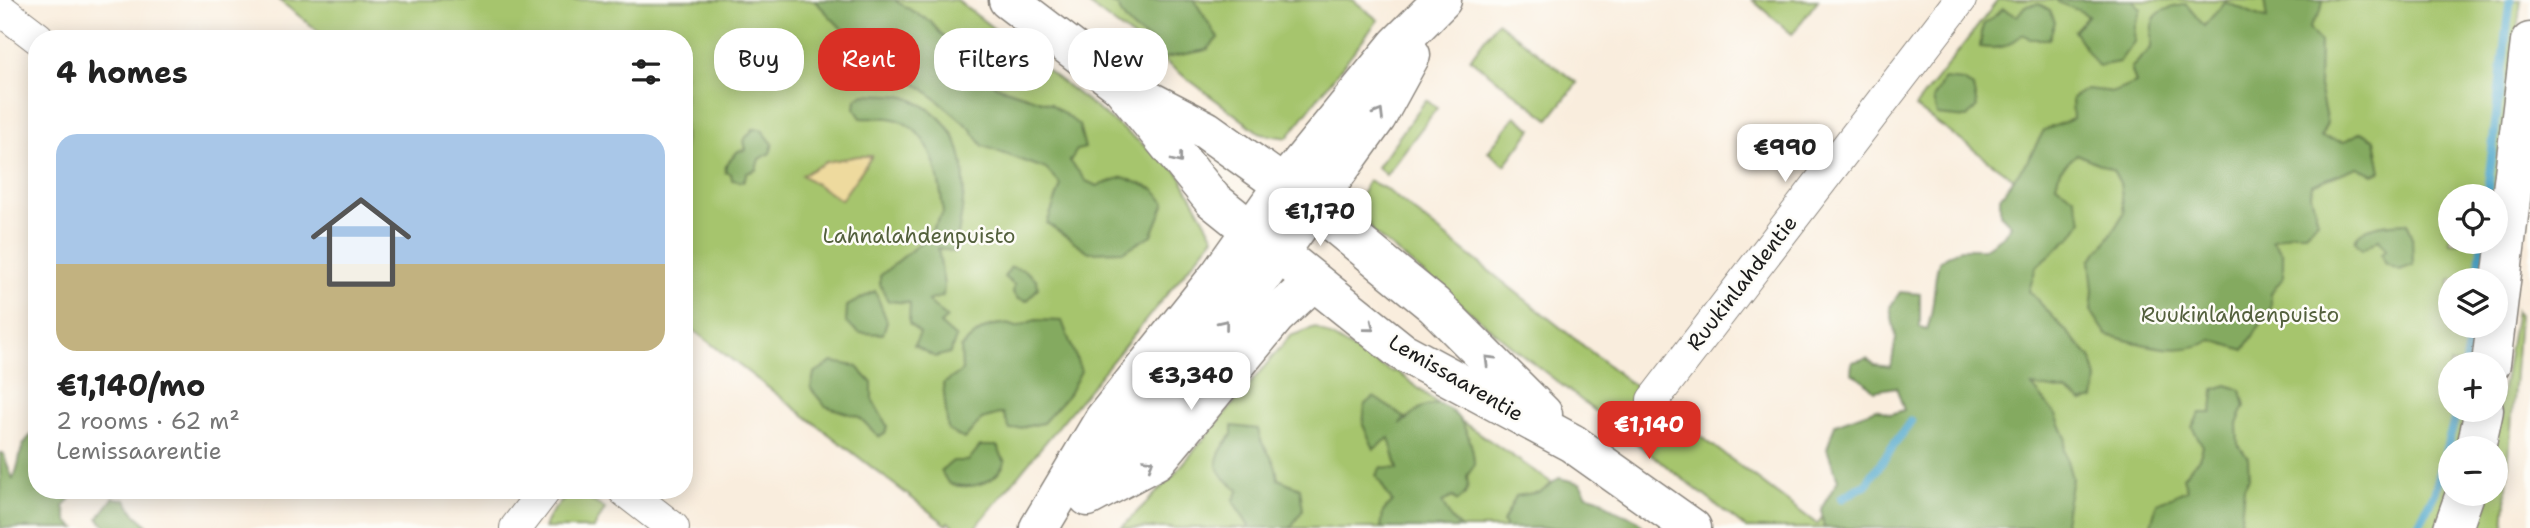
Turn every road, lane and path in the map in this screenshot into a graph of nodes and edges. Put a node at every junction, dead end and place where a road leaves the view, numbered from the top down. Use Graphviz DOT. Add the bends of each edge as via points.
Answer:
graph roads {
  1 [pos="1008,0"];
  2 [pos="1442,0"];
  3 [pos="1960,0"];
  4 [pos="0,9"];
  5 [pos="28,30"];
  6 [pos="2530,42"];
  7 [pos="1068,46"];
  8 [pos="1125,91"];
  9 [pos="1131,91"];
  10 [pos="1283,184"];
  11 [pos="1314,207"];
  12 [pos="1264,243"];
  13 [pos="1317,284"];
  14 [pos="2492,352"];
  15 [pos="1653,400"];
  16 [pos="1572,443"];
  17 [pos="538,499"];
  18 [pos="636,499"];
  19 [pos="2461,506"];
  20 [pos="1043,523"];
  21 [pos="516,528"];
  22 [pos="673,528"];
  23 [pos="1692,528"];
  24 [pos="2453,528"];
  1 -- 7 [label="main road"];
  2 -- 10 [label="main road" via="1397,45"];
  11 -- 2 [label="main road, one-way" via="1377,117"];
  3 -- 15 [label="street, Ruukinlahdentie"];
  4 -- 5 [label="street"];
  6 -- 14 [label="main road"];
  8 -- 12 [label="main road, Lemissaarentie, one-way" via="1193,178"];
  9 -- 10 [label="main road, Lemissaarentie" via="1206,130"];
  10 -- 11 [label="main road, Lemissaarentie"];
  10 -- 12 [label="main road"];
  11 -- 12 [label="main road"];
  16 -- 11 [label="main road, Lemissaarentie, one-way" via="1434,305"];
  12 -- 13 [label="main road, Lemissaarentie"];
  12 -- 20 [label="main road" via="1130,440"];
  13 -- 16 [label="main road, Lemissaarentie, one-way" via="1401,351"];
  20 -- 13 [label="main road, one-way" via="1157,460 1276,316"];
  16 -- 23 [label="main road, Lemissaarentie"];
  17 -- 21 [label="street"];
  18 -- 22 [label="street"];
  19 -- 24 [label="main road"];
}
